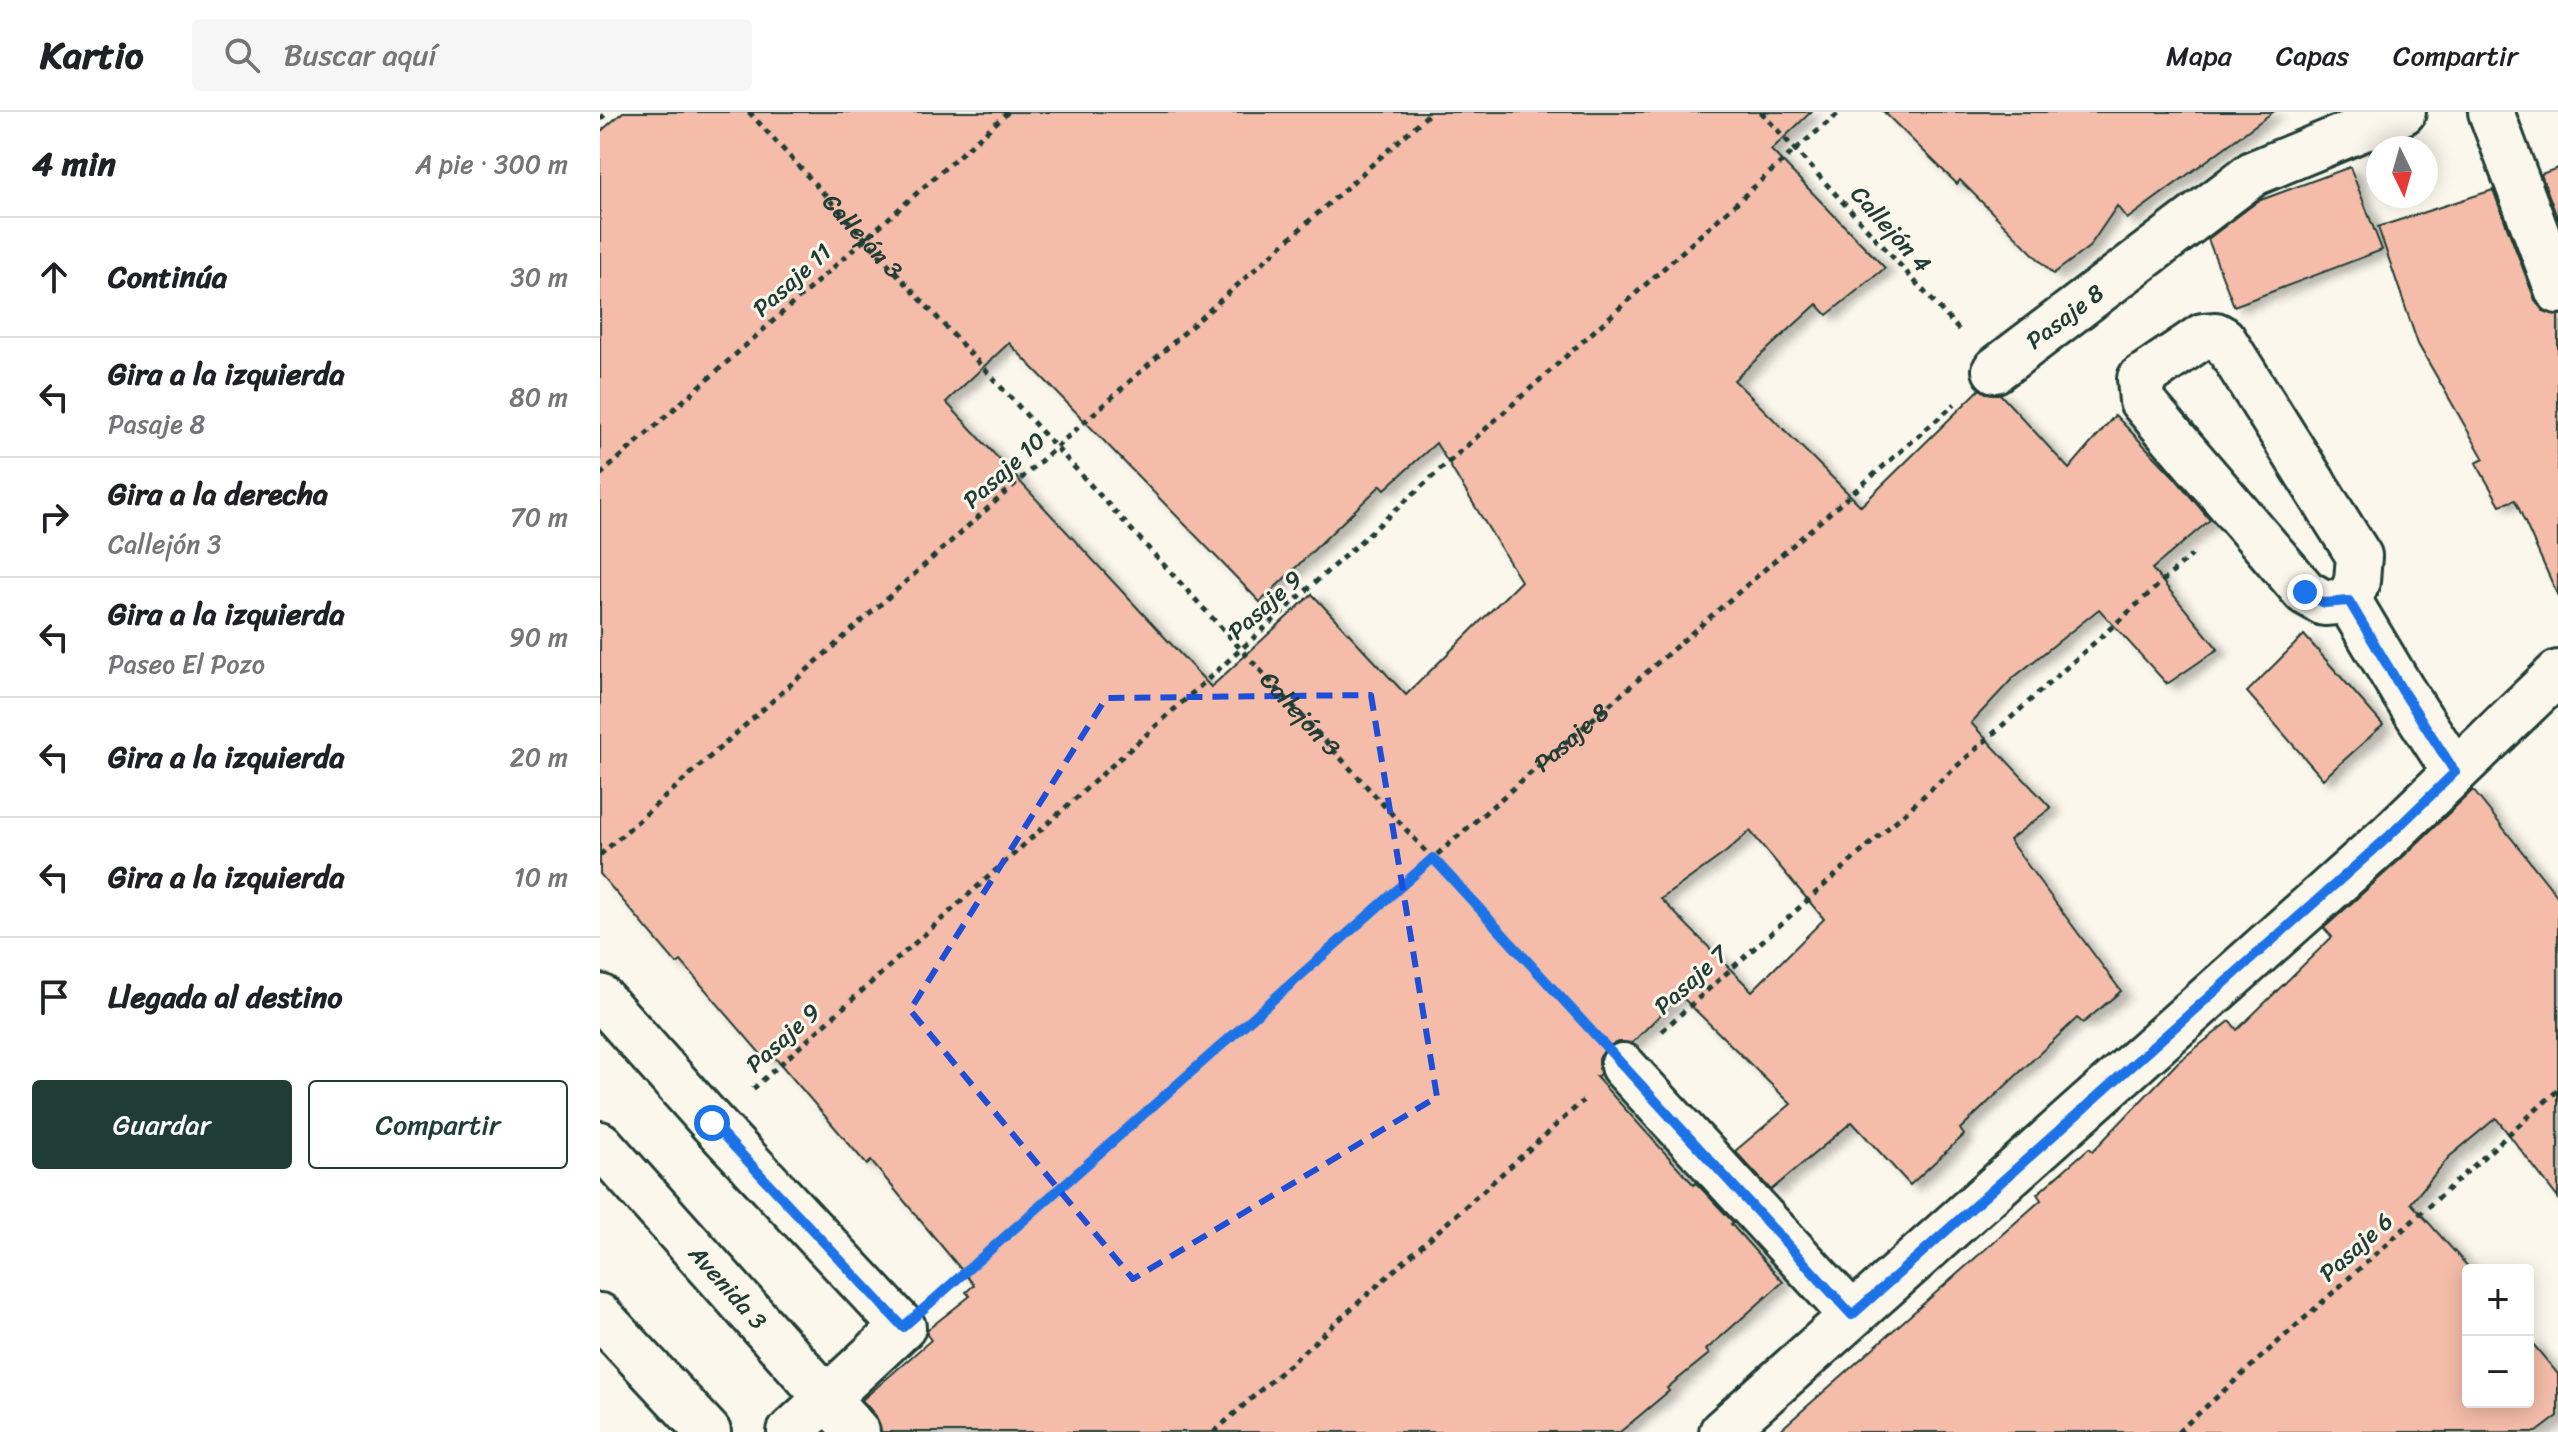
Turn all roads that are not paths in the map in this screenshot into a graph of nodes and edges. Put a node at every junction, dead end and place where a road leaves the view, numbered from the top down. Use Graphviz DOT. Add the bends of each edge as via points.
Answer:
graph roads {
  1 [pos="2403,112"];
  2 [pos="2491,112"];
  3 [pos="2558,291"];
  4 [pos="1995,370"];
  5 [pos="2349,601"];
  6 [pos="2558,673"];
  7 [pos="2455,772"];
  8 [pos="600,997"];
  9 [pos="1623,1066"];
  10 [pos="600,1144"];
  11 [pos="1852,1315"];
  12 [pos="600,1316"];
  13 [pos="827,1398"];
  14 [pos="708,1432"];
  15 [pos="790,1432"];
  16 [pos="857,1432"];
  17 [pos="1722,1432"];
  1 -- 4 [label="street, Pasaje 8" via="2254,173"];
  2 -- 3 [label="street"];
  5 -- 5 [label="street" via="2324,603 2305,592 2142,401 2140,379 2203,336 2223,339 2359,556"];
  5 -- 7 [label="street"];
  6 -- 7 [label="street"];
  7 -- 11 [label="street"];
  8 -- 13 [label="street" via="903,1327"];
  9 -- 11 [label="street"];
  10 -- 13 [label="street, Avenida 3"];
  11 -- 17 [label="street"];
  12 -- 14 [label="street"];
  13 -- 15 [label="street"];
  13 -- 16 [label="street, Avenida 3"];
}
